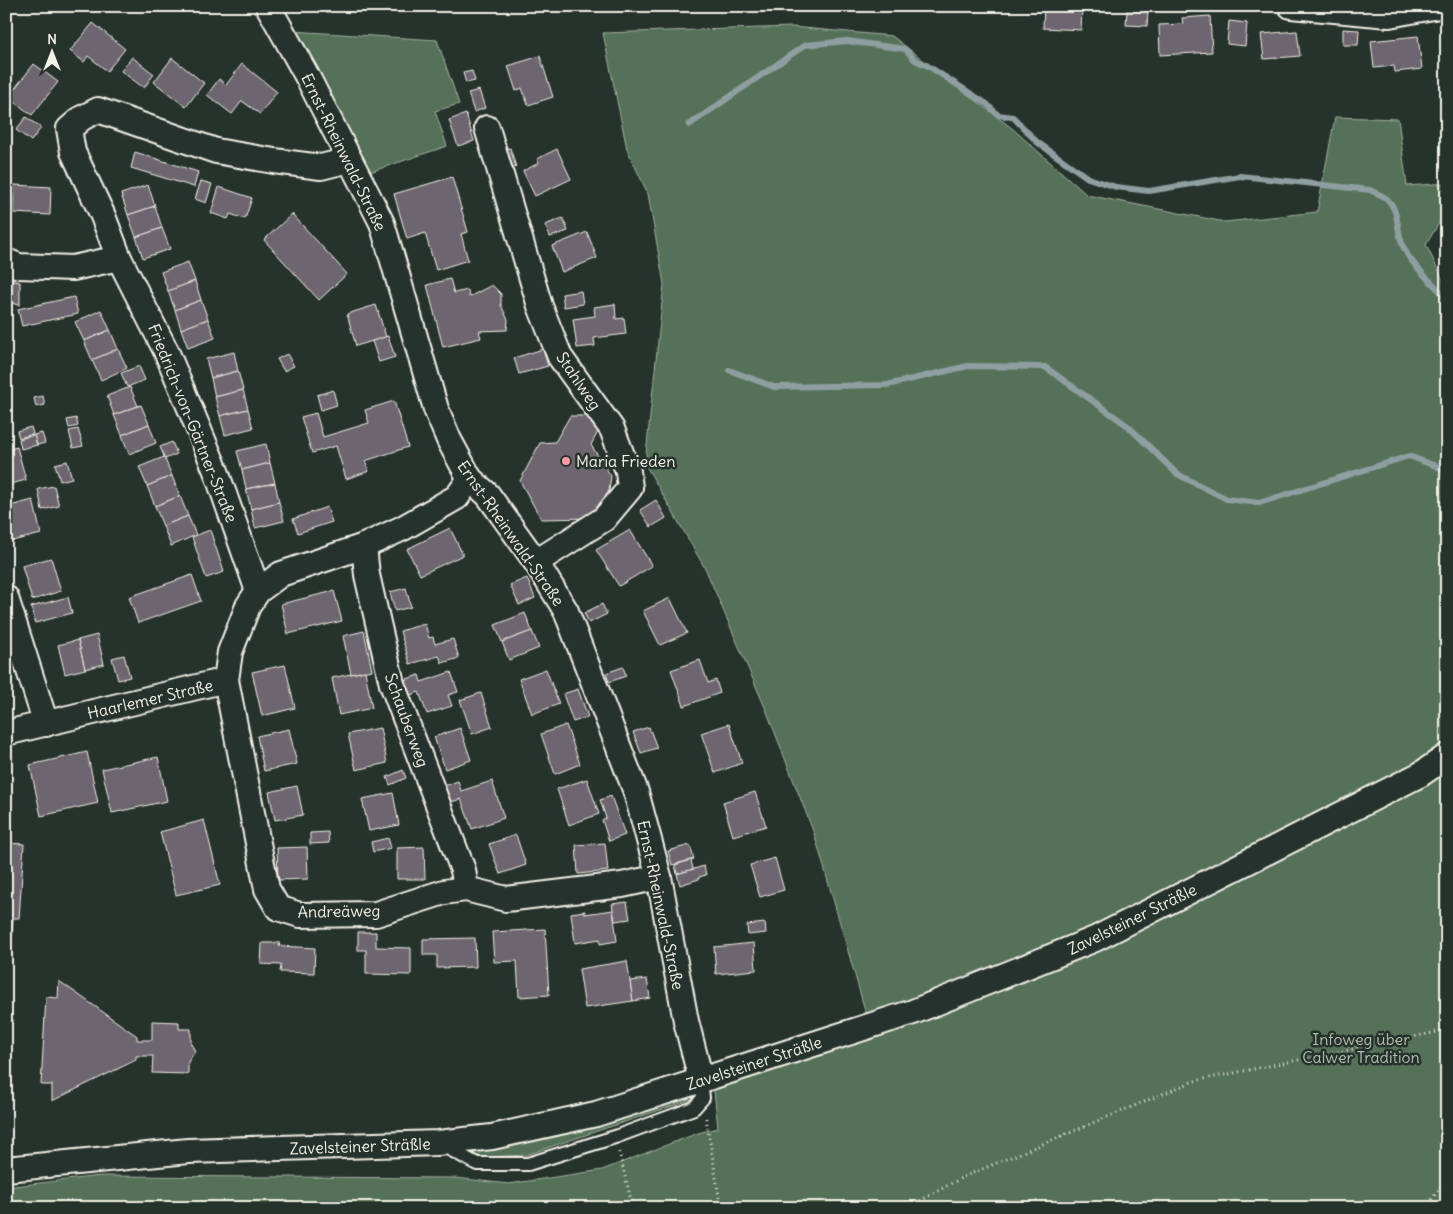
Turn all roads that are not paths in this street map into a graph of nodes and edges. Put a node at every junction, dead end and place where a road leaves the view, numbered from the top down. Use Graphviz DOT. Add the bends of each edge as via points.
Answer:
graph roads {
  1 [pos="268,6"];
  2 [pos="1290,6"];
  3 [pos="1439,6"];
  4 [pos="487,128"];
  5 [pos="350,160"];
  6 [pos="119,258"];
  7 [pos="6,261"];
  8 [pos="470,479"];
  9 [pos="364,546"];
  10 [pos="536,562"];
  11 [pos="258,590"];
  12 [pos="6,598"];
  13 [pos="226,680"];
  14 [pos="46,724"];
  15 [pos="6,732"];
  16 [pos="1447,756"];
  17 [pos="659,877"];
  18 [pos="466,889"];
  19 [pos="702,1089"];
  20 [pos="438,1143"];
  21 [pos="6,1169"];
  1 -- 5 [label="street, Ernst-Rheinwald-Straße"];
  2 -- 3 [label="street" via="1389,15"];
  4 -- 10 [label="street, Stahlweg" via="540,306 560,357 612,429 628,471 630,488 604,519"];
  5 -- 6 [label="street, Friedrich-von-Gärtner-Straße" via="321,167 216,151 98,110 70,129 73,152"];
  5 -- 8 [label="street, Ernst-Rheinwald-Straße" via="382,223 436,410"];
  6 -- 7 [label="street" via="73,268 19,266"];
  6 -- 11 [label="street, Friedrich-von-Gärtner-Straße" via="168,353 216,471"];
  8 -- 9 [label="street, Haarlemer Straße" via="457,497"];
  8 -- 10 [label="street, Ernst-Rheinwald-Straße" via="488,495"];
  9 -- 11 [label="street, Haarlemer Straße" via="281,574"];
  9 -- 18 [label="street, Schauberweg" via="367,575 392,684 463,870"];
  10 -- 17 [label="street, Ernst-Rheinwald-Straße" via="566,611 636,792"];
  11 -- 13 [label="street, Haarlemer Straße" via="248,606 230,652"];
  12 -- 14 [label="street"];
  13 -- 14 [label="street, Haarlemer Straße"];
  13 -- 18 [label="street, Andreäweg" via="267,889 278,908 300,916 376,914 444,892"];
  14 -- 15 [label="street, Haarlemer Straße"];
  16 -- 19 [label="street, Zavelsteiner Sträßle" via="1421,774 1095,939 913,1012"];
  17 -- 18 [label="street, Andreäweg" via="506,900"];
  17 -- 19 [label="street, Ernst-Rheinwald-Straße"];
  19 -- 20 [label="street, Zavelsteiner Sträßle" via="492,1136"];
  19 -- 20 [label="lane" via="694,1108 528,1164 477,1164"];
  20 -- 21 [label="street, Zavelsteiner Sträßle" via="188,1151"];
}
